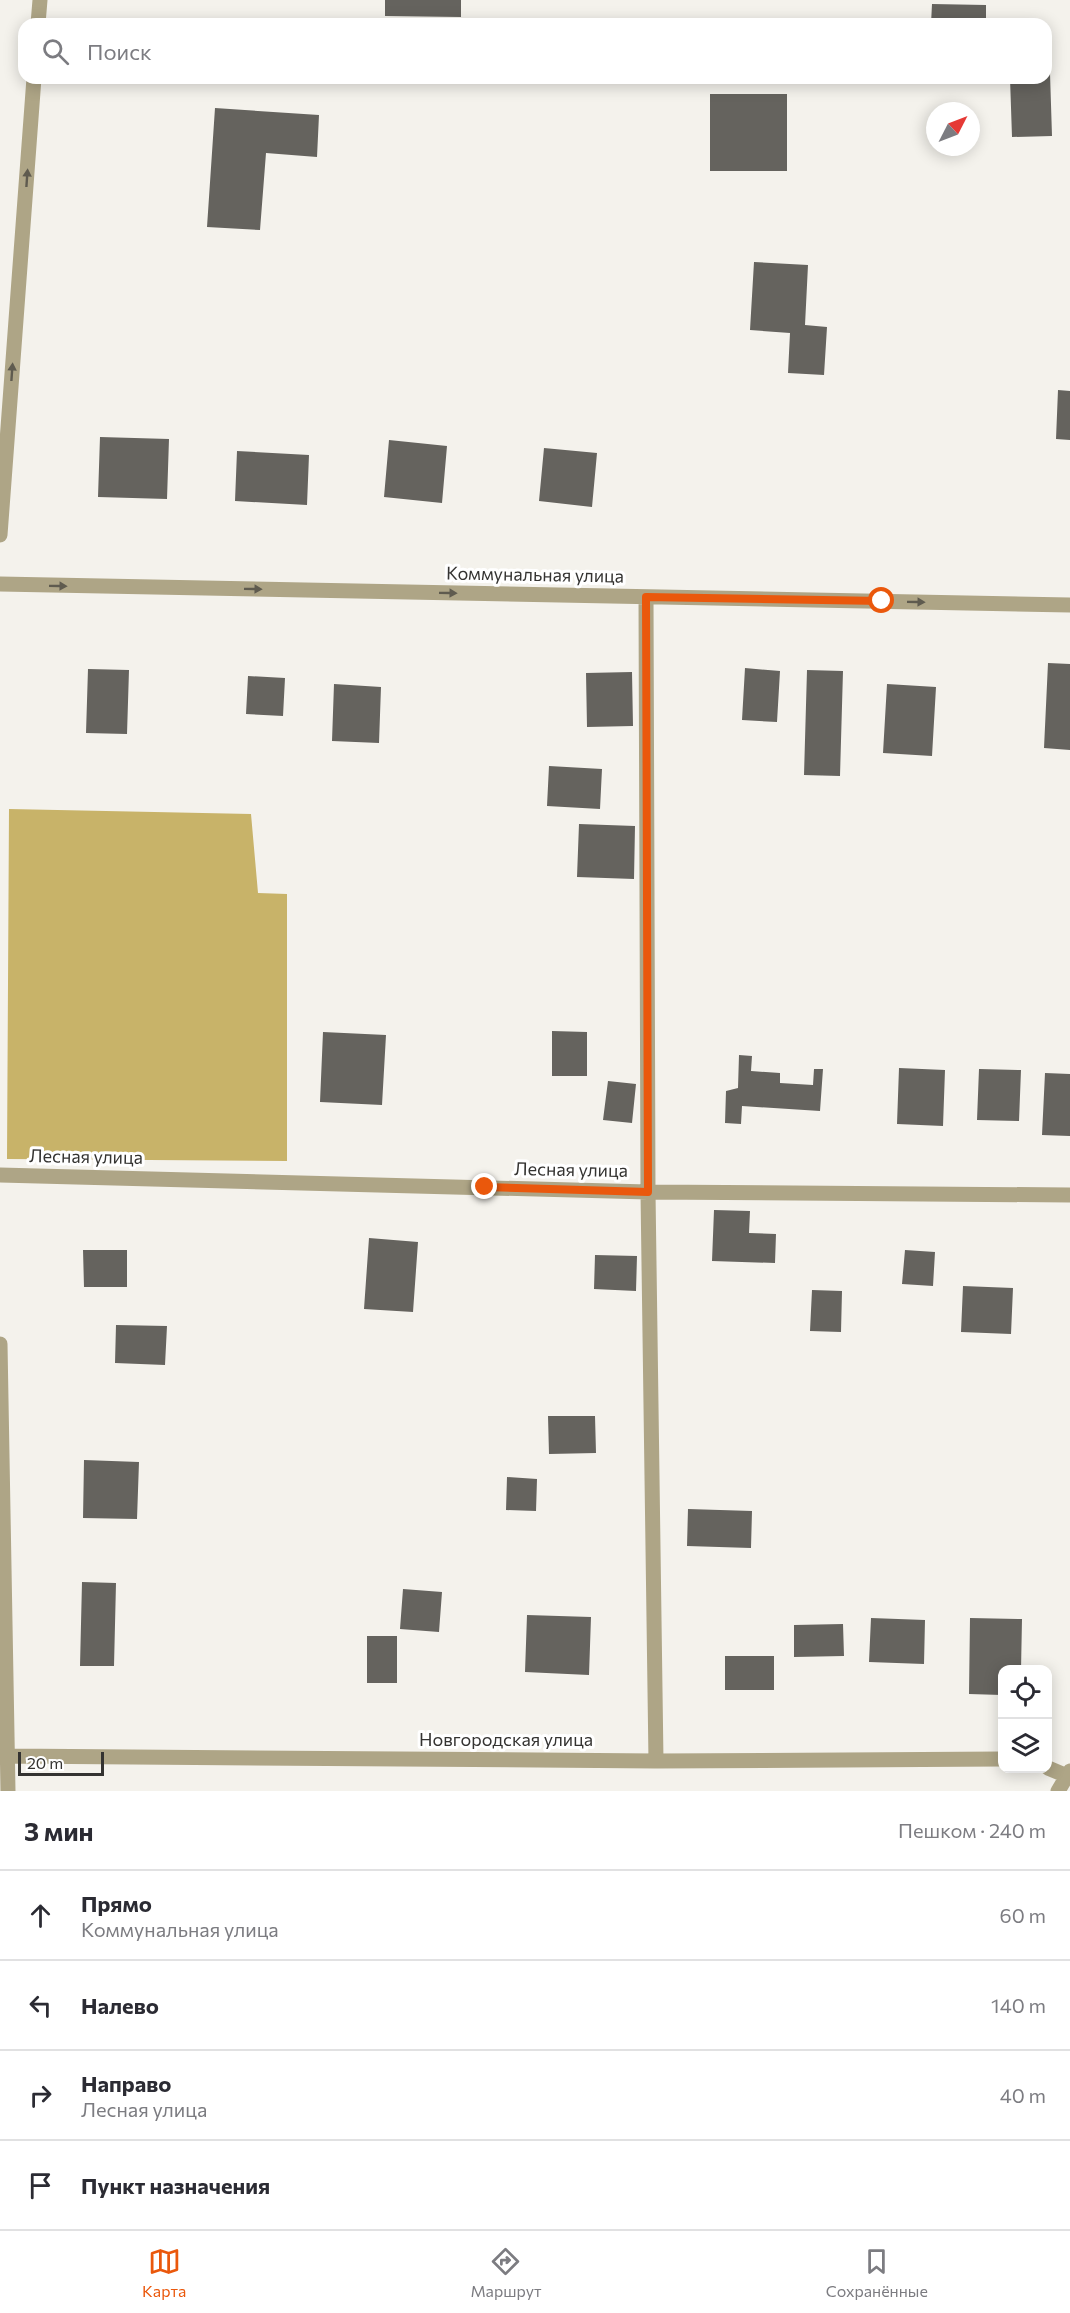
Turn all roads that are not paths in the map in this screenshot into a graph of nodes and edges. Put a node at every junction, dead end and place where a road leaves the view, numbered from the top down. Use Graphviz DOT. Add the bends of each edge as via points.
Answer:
graph roads {
  1 [pos="40,0"];
  2 [pos="38,18"];
  3 [pos="34,84"];
  4 [pos="0,535"];
  5 [pos="0,584"];
  6 [pos="646,597"];
  7 [pos="1070,605"];
  8 [pos="0,1175"];
  9 [pos="648,1192"];
  10 [pos="1070,1195"];
  11 [pos="0,1344"];
  12 [pos="9,1756"];
  13 [pos="998,1759"];
  14 [pos="656,1761"];
  15 [pos="1052,1769"];
  16 [pos="1068,1773"];
  17 [pos="8,1791"];
  18 [pos="1058,1791"];
  1 -- 2 [label="street"];
  4 -- 3 [label="street, one-way"];
  5 -- 6 [label="street, Коммунальная улица, one-way"];
  6 -- 7 [label="street, Коммунальная улица, one-way"];
  6 -- 9 [label="street"];
  8 -- 9 [label="street, Лесная улица"];
  9 -- 10 [label="street, Лесная улица"];
  9 -- 14 [label="street"];
  11 -- 12 [label="street"];
  12 -- 14 [label="street, Новгородская улица"];
  12 -- 17 [label="street"];
  13 -- 14 [label="street, Новгородская улица"];
  15 -- 16 [label="street"];
  16 -- 18 [label="street"];
}
